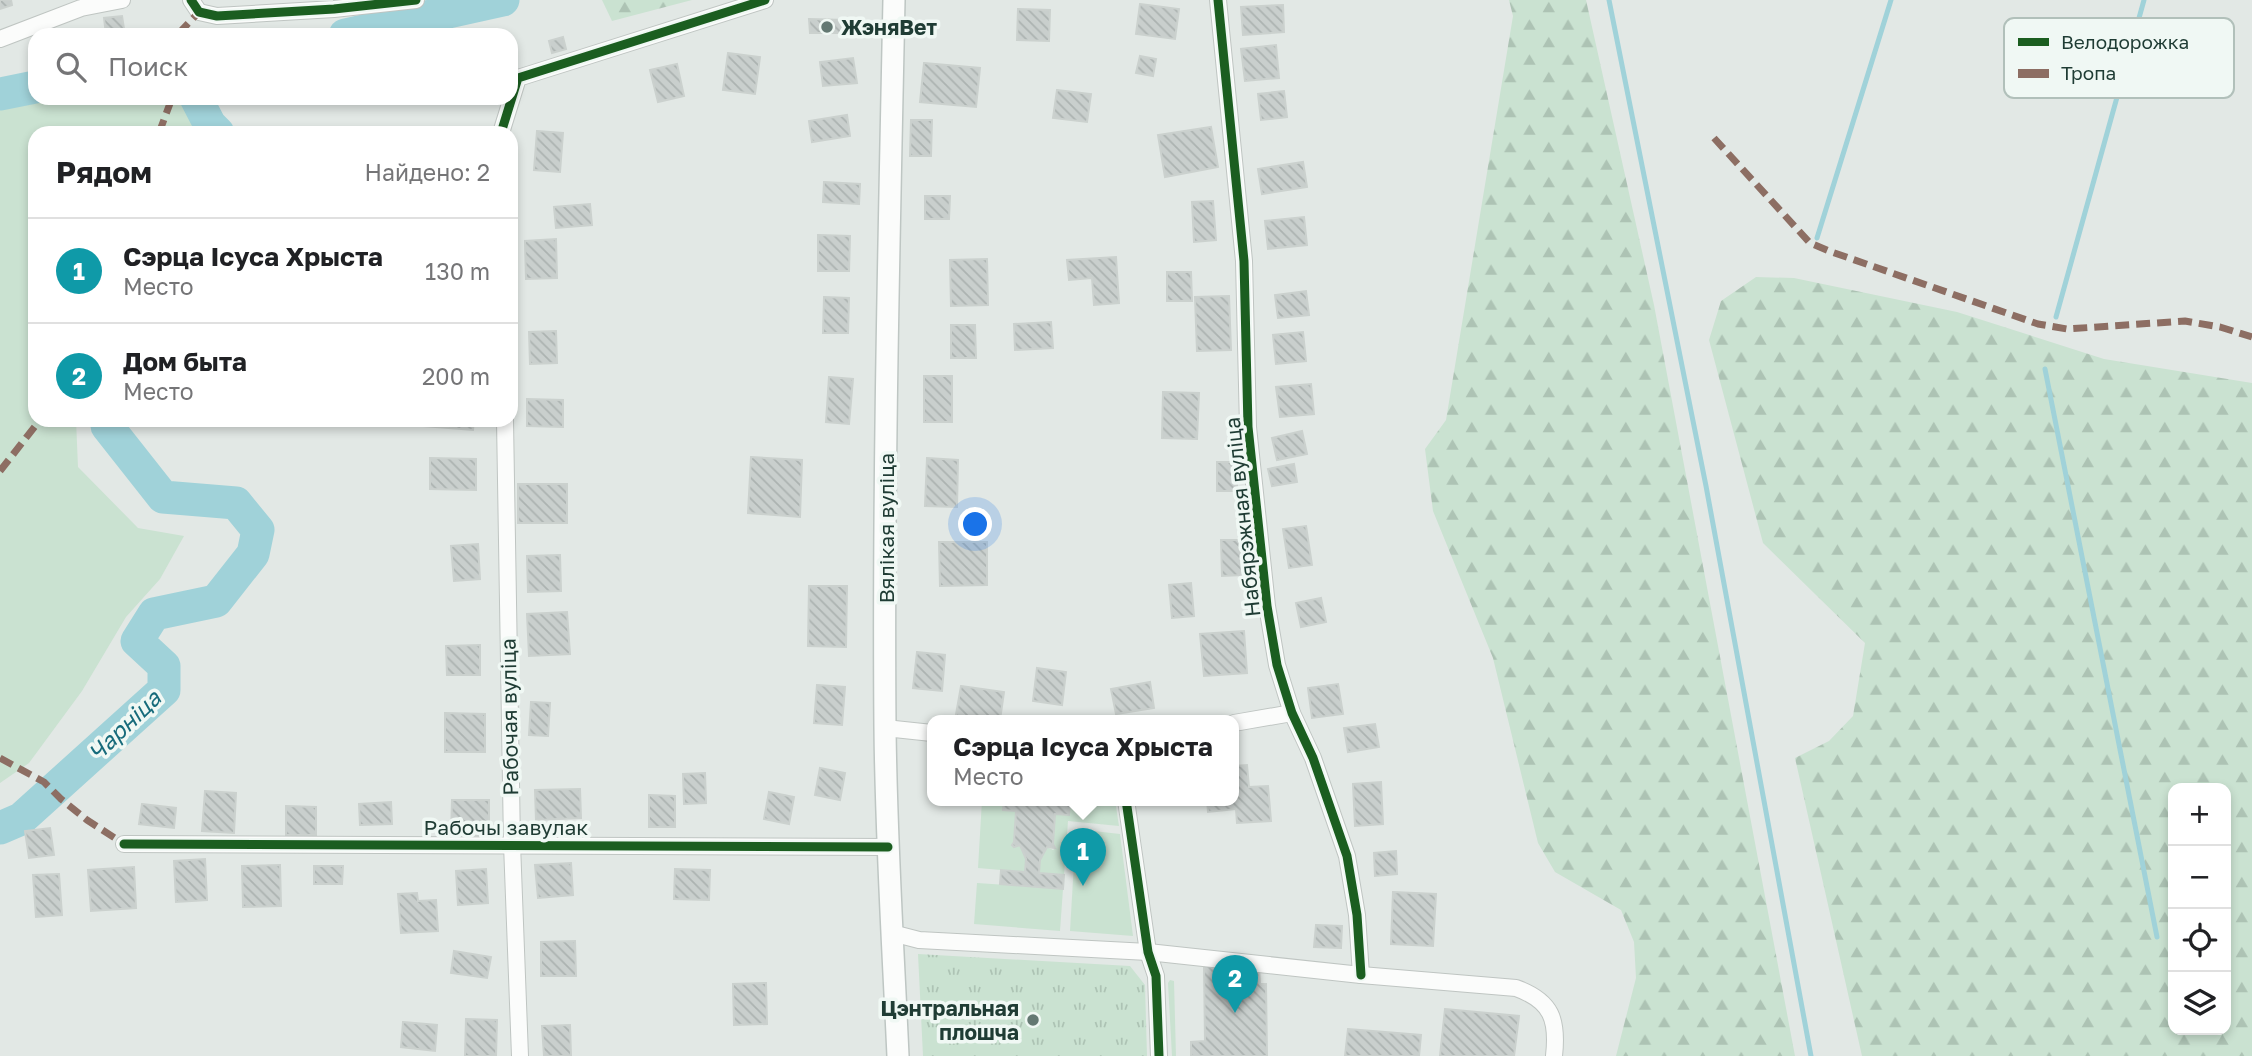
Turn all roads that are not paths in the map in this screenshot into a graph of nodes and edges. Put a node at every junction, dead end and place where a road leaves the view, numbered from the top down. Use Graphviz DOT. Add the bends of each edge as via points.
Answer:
graph roads {
  1 [pos="122,0"];
  2 [pos="416,0"];
  3 [pos="765,0"];
  4 [pos="894,0"];
  5 [pos="1217,0"];
  6 [pos="195,6"];
  7 [pos="0,38"];
  8 [pos="518,78"];
  9 [pos="510,105"];
  10 [pos="503,126"];
  11 [pos="505,427"];
  12 [pos="1292,713"];
  13 [pos="1239,722"];
  14 [pos="885,728"];
  15 [pos="927,732"];
  16 [pos="1127,806"];
  17 [pos="124,844"];
  18 [pos="512,844"];
  19 [pos="888,847"];
  20 [pos="892,933"];
  21 [pos="1148,952"];
  22 [pos="1361,975"];
  23 [pos="520,1056"];
  24 [pos="898,1056"];
  25 [pos="1159,1056"];
  26 [pos="1554,1056"];
  1 -- 7 [label="street" via="81,8"];
  2 -- 6 [label="street" via="217,16"];
  3 -- 8 [label="street"];
  4 -- 14 [label="main road, Вялікая вуліца"];
  5 -- 12 [label="street, Набярэжная вуліца" via="1244,261 1248,427 1256,508 1277,664"];
  9 -- 10 [label="street"];
  11 -- 18 [label="street, Рабочая вуліца"];
  12 -- 13 [label="street"];
  12 -- 22 [label="street, Набярэжная вуліца" via="1314,758 1347,856"];
  14 -- 15 [label="street"];
  14 -- 19 [label="main road, Вялікая вуліца"];
  16 -- 21 [label="street"];
  17 -- 18 [label="street, Рабочы завулак"];
  18 -- 19 [label="street, Рабочы завулак"];
  18 -- 23 [label="street, Рабочая вуліца"];
  19 -- 20 [label="main road, Вялікая вуліца"];
  20 -- 21 [label="street" via="919,940"];
  20 -- 24 [label="main road, Вялікая вуліца"];
  21 -- 22 [label="street"];
  21 -- 25 [label="street" via="1156,976"];
  22 -- 26 [label="street" via="1516,988 1532,994 1545,1004 1555,1022"];
}
